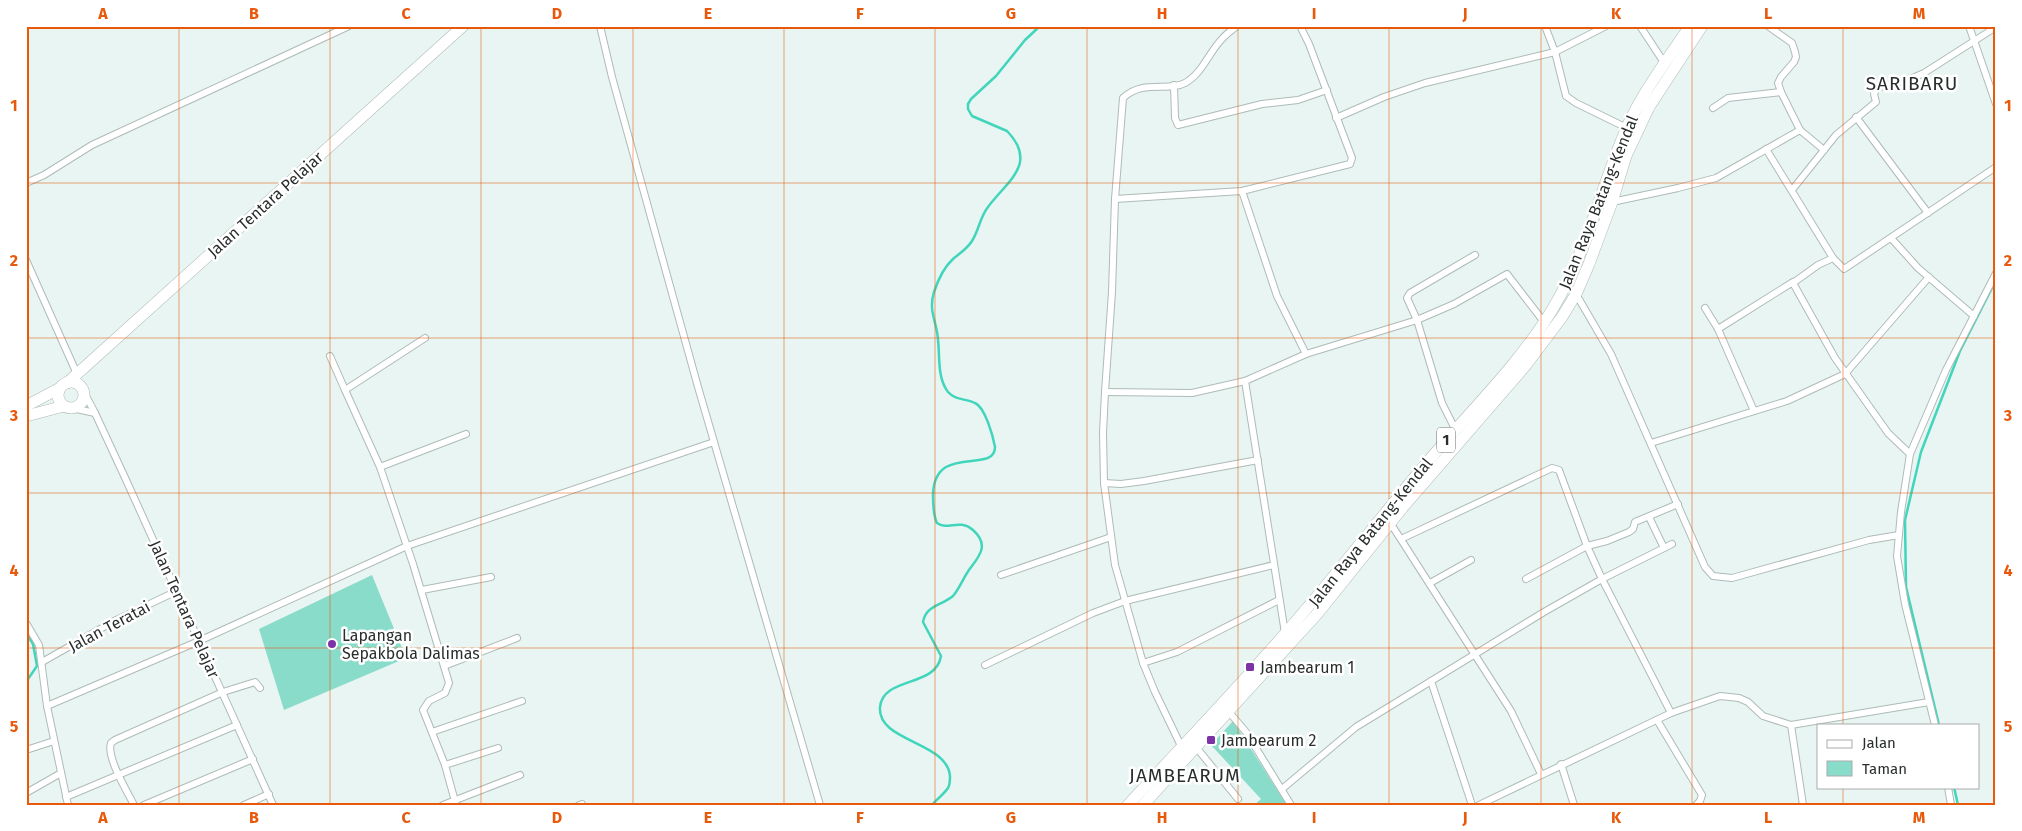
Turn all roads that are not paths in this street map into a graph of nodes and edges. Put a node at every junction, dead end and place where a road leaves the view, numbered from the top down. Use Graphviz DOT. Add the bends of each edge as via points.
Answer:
graph roads {
  1 [pos="349,26"];
  2 [pos="463,26"];
  3 [pos="600,26"];
  4 [pos="1237,26"];
  5 [pos="1300,26"];
  6 [pos="1545,26"];
  7 [pos="1606,26"];
  8 [pos="1640,26"];
  9 [pos="1690,26"];
  10 [pos="1702,26"];
  11 [pos="1768,26"];
  12 [pos="1969,26"];
  13 [pos="1996,27"];
  14 [pos="1973,41"];
  15 [pos="1554,52"];
  16 [pos="1665,64"];
  17 [pos="1174,85"];
  18 [pos="1327,90"];
  19 [pos="1781,92"];
  20 [pos="1996,104"];
  21 [pos="1714,108"];
  22 [pos="1856,117"];
  23 [pos="1336,118"];
  24 [pos="1627,128"];
  25 [pos="1800,130"];
  26 [pos="1766,149"];
  27 [pos="1824,150"];
  28 [pos="1996,167"];
  29 [pos="26,183"];
  30 [pos="1792,190"];
  31 [pos="1242,191"];
  32 [pos="1115,199"];
  33 [pos="1612,202"];
  34 [pos="1928,212"];
  35 [pos="1891,238"];
  36 [pos="1475,255"];
  37 [pos="1833,258"];
  38 [pos="26,260"];
  39 [pos="1996,273"];
  40 [pos="1929,278"];
  41 [pos="1793,282"];
  42 [pos="1576,294"];
  43 [pos="1705,308"];
  44 [pos="1974,316"];
  45 [pos="1417,320"];
  46 [pos="1544,322"];
  47 [pos="1718,329"];
  48 [pos="425,338"];
  49 [pos="1306,354"];
  50 [pos="330,356"];
  51 [pos="90,364"];
  52 [pos="77,374"];
  53 [pos="1845,374"];
  54 [pos="1245,381"];
  55 [pos="64,386"];
  56 [pos="82,390"];
  57 [pos="345,390"];
  58 [pos="1105,392"];
  59 [pos="26,406"];
  60 [pos="68,407"];
  61 [pos="1754,411"];
  62 [pos="95,413"];
  63 [pos="26,416"];
  64 [pos="1455,429"];
  65 [pos="466,434"];
  66 [pos="714,442"];
  67 [pos="1652,443"];
  68 [pos="1910,454"];
  69 [pos="1258,460"];
  70 [pos="380,467"];
  71 [pos="1104,483"];
  72 [pos="1678,504"];
  73 [pos="1649,517"];
  74 [pos="1391,524"];
  75 [pos="1899,535"];
  76 [pos="1111,537"];
  77 [pos="1402,539"];
  78 [pos="1368,542"];
  79 [pos="1672,544"];
  80 [pos="407,546"];
  81 [pos="1587,546"];
  82 [pos="1664,548"];
  83 [pos="1471,560"];
  84 [pos="1274,565"];
  85 [pos="1001,575"];
  86 [pos="491,577"];
  87 [pos="1602,579"];
  88 [pos="1526,580"];
  89 [pos="1430,582"];
  90 [pos="422,590"];
  91 [pos="177,591"];
  92 [pos="1279,600"];
  93 [pos="1125,601"];
  94 [pos="26,623"];
  95 [pos="1285,633"];
  96 [pos="517,638"];
  97 [pos="199,641"];
  98 [pos="1474,655"];
  99 [pos="42,662"];
  100 [pos="1143,663"];
  101 [pos="985,665"];
  102 [pos="444,666"];
  103 [pos="1431,681"];
  104 [pos="260,688"];
  105 [pos="223,692"];
  106 [pos="522,701"];
  107 [pos="1929,702"];
  108 [pos="47,706"];
  109 [pos="1229,712"];
  110 [pos="1671,713"];
  111 [pos="1657,720"];
  112 [pos="1935,724"];
  113 [pos="237,725"];
  114 [pos="1791,725"];
  115 [pos="432,732"];
  116 [pos="54,741"];
  117 [pos="1196,747"];
  118 [pos="498,748"];
  119 [pos="1182,748"];
  120 [pos="26,750"];
  121 [pos="253,759"];
  122 [pos="1561,764"];
  123 [pos="445,765"];
  124 [pos="61,773"];
  125 [pos="1541,774"];
  126 [pos="119,775"];
  127 [pos="520,775"];
  128 [pos="1948,788"];
  129 [pos="1282,789"];
  130 [pos="26,793"];
  131 [pos="269,794"];
  132 [pos="66,797"];
  133 [pos="1238,799"];
  134 [pos="455,802"];
  135 [pos="1700,803"];
  136 [pos="68,805"];
  137 [pos="134,805"];
  138 [pos="144,805"];
  139 [pos="244,805"];
  140 [pos="274,805"];
  141 [pos="443,805"];
  142 [pos="820,805"];
  143 [pos="1128,805"];
  144 [pos="1143,805"];
  145 [pos="1291,805"];
  146 [pos="1472,805"];
  147 [pos="1479,805"];
  148 [pos="1574,805"];
  149 [pos="1803,805"];
  150 [pos="1951,805"];
  1 -- 29 [label="street" via="92,145"];
  2 -- 51 [label="highway, Jalan Tentara Pelajar"];
  3 -- 66 [label="street" via="619,105"];
  4 -- 17 [label="street" via="1222,39 1187,82"];
  5 -- 18 [label="street"];
  6 -- 15 [label="street"];
  7 -- 15 [label="street"];
  8 -- 16 [label="street"];
  9 -- 16 [label="highway, Jalan Raya Batang-Kendal / 1"];
  10 -- 33 [label="highway, Jalan Raya Batang-Kendal / 1" via="1649,107 1626,156"];
  11 -- 19 [label="street" via="1792,43 1796,52 1794,62 1778,84"];
  12 -- 14 [label="street"];
  13 -- 14 [label="street"];
  14 -- 20 [label="street"];
  14 -- 22 [label="street" via="1919,75 1877,88 1874,94 1876,102"];
  15 -- 23 [label="street" via="1425,82"];
  15 -- 24 [label="street" via="1566,96"];
  16 -- 24 [label="highway, Jalan Raya Batang-Kendal / 1"];
  17 -- 18 [label="street" via="1178,125 1262,104 1298,100"];
  17 -- 32 [label="street" via="1133,91 1123,98"];
  18 -- 23 [label="street"];
  19 -- 21 [label="street" via="1728,98"];
  19 -- 25 [label="street"];
  22 -- 27 [label="street"];
  22 -- 34 [label="street"];
  23 -- 31 [label="street" via="1352,158 1350,164"];
  24 -- 46 [label="highway, Jalan Raya Batang-Kendal / 1" via="1597,211 1563,290"];
  25 -- 26 [label="street"];
  25 -- 27 [label="street"];
  26 -- 30 [label="street"];
  26 -- 33 [label="street" via="1716,178"];
  27 -- 30 [label="street"];
  28 -- 34 [label="street"];
  30 -- 37 [label="street"];
  31 -- 32 [label="street"];
  31 -- 49 [label="street" via="1277,296"];
  32 -- 58 [label="street"];
  33 -- 42 [label="highway, Jalan Raya Batang-Kendal / 1"];
  34 -- 35 [label="street"];
  35 -- 37 [label="street" via="1844,269"];
  35 -- 40 [label="street"];
  36 -- 45 [label="street" via="1408,295"];
  37 -- 41 [label="street"];
  38 -- 52 [label="street"];
  39 -- 44 [label="street"];
  40 -- 44 [label="street"];
  40 -- 53 [label="street"];
  41 -- 47 [label="street"];
  41 -- 53 [label="street"];
  42 -- 67 [label="street" via="1612,354"];
  42 -- 74 [label="highway, Jalan Raya Batang-Kendal / 1" via="1526,365"];
  43 -- 47 [label="street"];
  44 -- 68 [label="street" via="1946,370"];
  45 -- 46 [label="street" via="1508,274"];
  45 -- 49 [label="street"];
  45 -- 64 [label="street" via="1442,402"];
  46 -- 64 [label="highway, Jalan Raya Batang-Kendal / 1" via="1518,358"];
  47 -- 61 [label="street"];
  48 -- 57 [label="street"];
  49 -- 54 [label="street"];
  50 -- 57 [label="street"];
  51 -- 52 [label="highway, Jalan Tentara Pelajar"];
  51 -- 56 [label="highway"];
  52 -- 55 [label="highway, Jalan Tentara Pelajar"];
  53 -- 61 [label="street" via="1787,401"];
  53 -- 68 [label="street" via="1888,434"];
  54 -- 58 [label="street" via="1192,393"];
  54 -- 69 [label="street"];
  55 -- 56 [label="highway" via="75,383"];
  55 -- 59 [label="highway, Jalan Tentara Pelajar"];
  55 -- 60 [label="highway" via="58,396"];
  56 -- 60 [label="highway" via="82,401"];
  56 -- 62 [label="street, Jalan Tentara Pelajar"];
  57 -- 70 [label="street"];
  58 -- 71 [label="street"];
  60 -- 62 [label="street"];
  60 -- 63 [label="highway"];
  61 -- 67 [label="street"];
  62 -- 91 [label="street, Jalan Tentara Pelajar"];
  64 -- 78 [label="highway, Jalan Raya Batang-Kendal / 1"];
  65 -- 70 [label="street"];
  66 -- 80 [label="street"];
  66 -- 142 [label="street"];
  67 -- 72 [label="street"];
  68 -- 75 [label="street"];
  69 -- 71 [label="street" via="1144,482"];
  69 -- 84 [label="street"];
  70 -- 80 [label="street"];
  71 -- 76 [label="street"];
  72 -- 73 [label="street"];
  72 -- 75 [label="street" via="1705,567 1713,576 1724,578"];
  73 -- 81 [label="street" via="1636,522 1629,532"];
  73 -- 82 [label="street"];
  74 -- 77 [label="street"];
  74 -- 78 [label="highway, Jalan Raya Batang-Kendal / 1"];
  75 -- 107 [label="street" via="1898,556 1905,604"];
  76 -- 85 [label="street"];
  76 -- 93 [label="street"];
  77 -- 81 [label="street" via="1552,468 1559,470"];
  77 -- 89 [label="street"];
  78 -- 95 [label="highway, Jalan Raya Batang-Kendal / 1"];
  78 -- 109 [label="highway, Jalan Raya Batang-Kendal / 1" via="1316,614"];
  79 -- 82 [label="street"];
  80 -- 90 [label="street"];
  80 -- 97 [label="street"];
  81 -- 87 [label="street"];
  81 -- 88 [label="street"];
  82 -- 87 [label="street"];
  83 -- 89 [label="street"];
  84 -- 92 [label="street"];
  84 -- 93 [label="street"];
  86 -- 90 [label="street"];
  87 -- 98 [label="street"];
  87 -- 110 [label="street"];
  89 -- 98 [label="street"];
  90 -- 102 [label="street"];
  91 -- 97 [label="street, Jalan Tentara Pelajar"];
  91 -- 99 [label="street, Jalan Teratai" via="116,620"];
  92 -- 95 [label="street"];
  92 -- 100 [label="street" via="1177,652"];
  93 -- 100 [label="street"];
  93 -- 101 [label="street"];
  94 -- 99 [label="street" via="39,645"];
  95 -- 119 [label="highway, Jalan Raya Batang-Kendal / 1"];
  96 -- 102 [label="street"];
  97 -- 105 [label="street, Jalan Tentara Pelajar"];
  97 -- 108 [label="street"];
  98 -- 103 [label="street"];
  98 -- 125 [label="street" via="1511,711"];
  99 -- 108 [label="street"];
  100 -- 119 [label="street"];
  102 -- 115 [label="street" via="448,688 429,701 423,710"];
  103 -- 129 [label="street" via="1356,727"];
  103 -- 146 [label="street"];
  104 -- 105 [label="street" via="254,682"];
  105 -- 113 [label="street, Jalan Tentara Pelajar"];
  105 -- 126 [label="street" via="115,740 110,747"];
  106 -- 115 [label="street"];
  107 -- 112 [label="street"];
  107 -- 114 [label="street"];
  108 -- 116 [label="street"];
  109 -- 117 [label="highway, Jalan Raya Batang-Kendal / 1"];
  109 -- 129 [label="street" via="1246,732"];
  110 -- 111 [label="street"];
  110 -- 114 [label="street" via="1720,696 1739,698 1763,716"];
  111 -- 122 [label="street"];
  111 -- 135 [label="street" via="1702,795"];
  113 -- 121 [label="street, Jalan Tentara Pelajar"];
  113 -- 126 [label="street"];
  114 -- 149 [label="street"];
  115 -- 123 [label="street"];
  116 -- 120 [label="street"];
  116 -- 124 [label="street"];
  117 -- 133 [label="street"];
  117 -- 144 [label="highway, Jalan Raya Batang-Kendal / 1"];
  118 -- 123 [label="street"];
  119 -- 143 [label="highway, Jalan Raya Batang-Kendal / 1"];
  121 -- 131 [label="street, Jalan Tentara Pelajar"];
  121 -- 138 [label="street"];
  122 -- 125 [label="street"];
  122 -- 148 [label="street"];
  123 -- 134 [label="street"];
  124 -- 130 [label="street"];
  124 -- 132 [label="street"];
  125 -- 147 [label="street"];
  126 -- 132 [label="street"];
  126 -- 137 [label="street"];
  127 -- 134 [label="street"];
  128 -- 150 [label="street"];
  129 -- 145 [label="street"];
  131 -- 139 [label="street"];
  131 -- 140 [label="street, Jalan Tentara Pelajar"];
  132 -- 136 [label="street"];
  134 -- 141 [label="street"];
}
